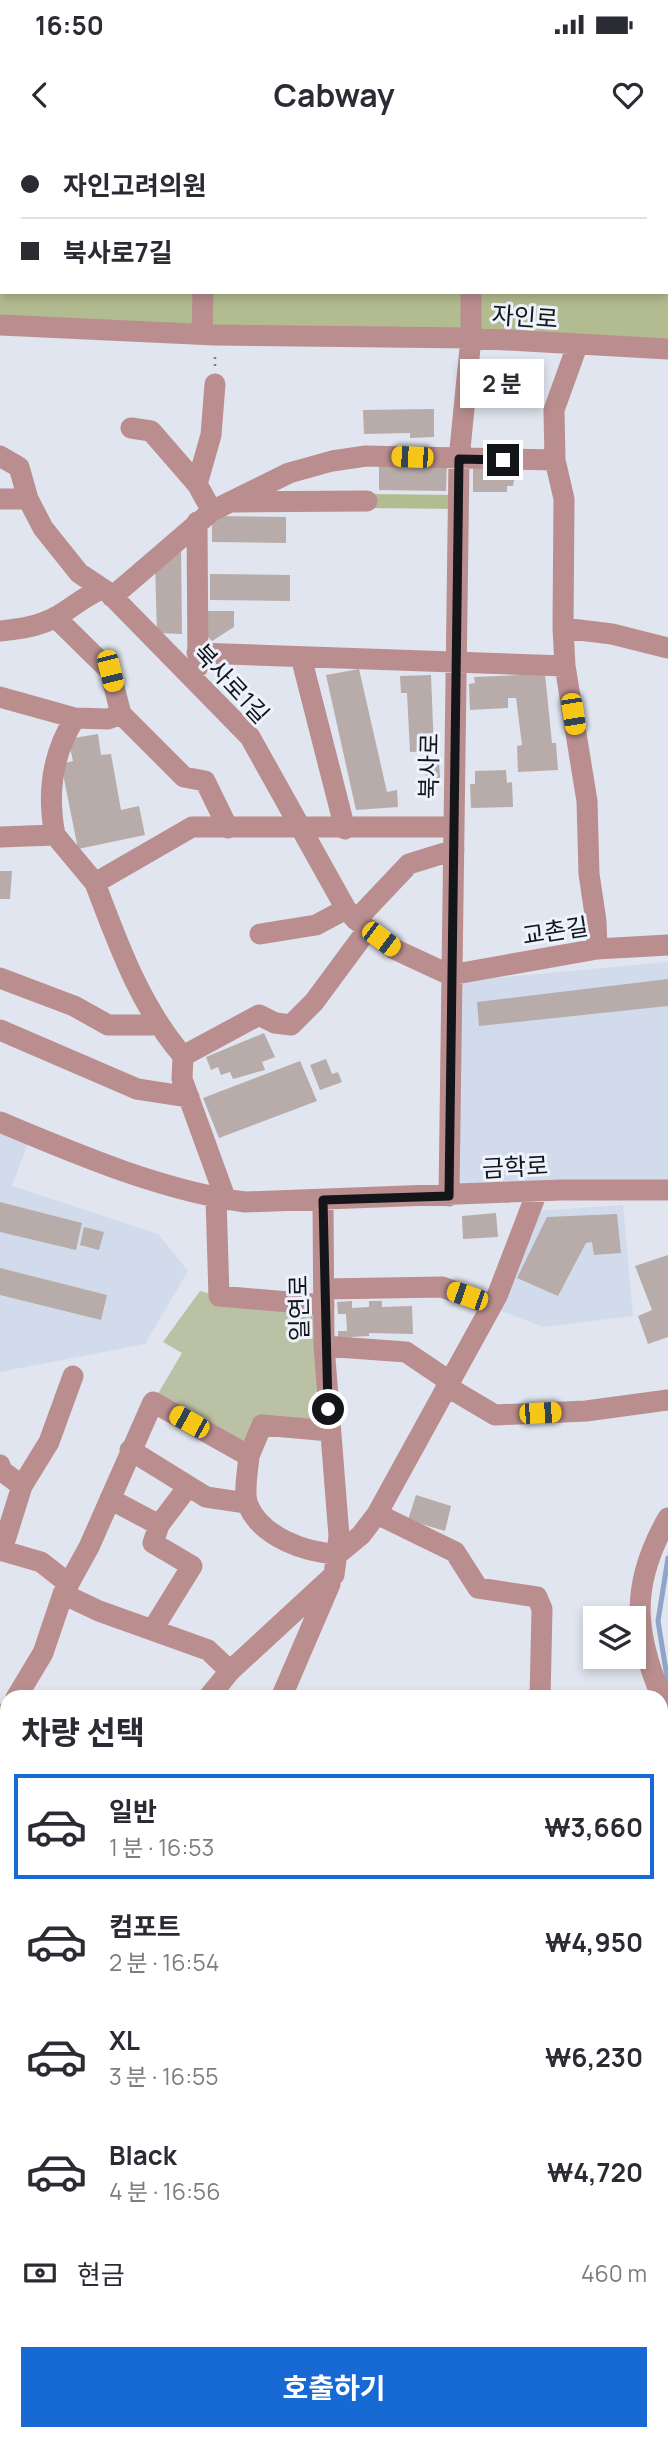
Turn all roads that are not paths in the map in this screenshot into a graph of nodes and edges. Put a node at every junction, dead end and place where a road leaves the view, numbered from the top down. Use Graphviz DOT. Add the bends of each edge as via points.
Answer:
graph roads {
  1 [pos="203,294"];
  2 [pos="471,294"];
  3 [pos="0,325"];
  4 [pos="209,334"];
  5 [pos="471,338"];
  6 [pos="577,346"];
  7 [pos="668,349"];
  8 [pos="215,383"];
  9 [pos="131,428"];
  10 [pos="0,456"];
  11 [pos="459,459"];
  12 [pos="555,460"];
  13 [pos="197,484"];
  14 [pos="0,499"];
  15 [pos="28,499"];
  16 [pos="367,501"];
  17 [pos="232,502"];
  18 [pos="204,517"];
  19 [pos="107,593"];
  20 [pos="55,617"];
  21 [pos="562,628"];
  22 [pos="0,631"];
  23 [pos="668,648"];
  24 [pos="197,653"];
  25 [pos="301,657"];
  26 [pos="456,663"];
  27 [pos="565,666"];
  28 [pos="200,685"];
  29 [pos="0,696"];
  30 [pos="121,714"];
  31 [pos="75,718"];
  32 [pos="453,827"];
  33 [pos="228,828"];
  34 [pos="345,829"];
  35 [pos="299,830"];
  36 [pos="55,835"];
  37 [pos="0,837"];
  38 [pos="454,850"];
  39 [pos="95,883"];
  40 [pos="357,919"];
  41 [pos="260,934"];
  42 [pos="668,945"];
  43 [pos="597,949"];
  44 [pos="450,975"];
  45 [pos="0,978"];
  46 [pos="157,1025"];
  47 [pos="0,1030"];
  48 [pos="183,1056"];
  49 [pos="189,1097"];
  50 [pos="0,1122"];
  51 [pos="668,1190"];
  52 [pos="537,1192"];
  53 [pos="449,1196"];
  54 [pos="221,1199"];
  55 [pos="323,1200"];
  56 [pos="324,1297"];
  57 [pos="492,1305"];
  58 [pos="324,1346"];
  59 [pos="73,1376"];
  60 [pos="448,1384"];
  61 [pos="668,1400"];
  62 [pos="330,1431"];
  63 [pos="130,1450"];
  64 [pos="249,1456"];
  65 [pos="0,1465"];
  66 [pos="22,1486"];
  67 [pos="187,1488"];
  68 [pos="110,1499"];
  69 [pos="246,1503"];
  70 [pos="377,1514"];
  71 [pos="668,1518"];
  72 [pos="159,1525"];
  73 [pos="1,1550"];
  74 [pos="336,1564"];
  75 [pos="66,1589"];
  76 [pos="153,1629"];
  77 [pos="230,1671"];
  78 [pos="21,1690"];
  79 [pos="215,1690"];
  80 [pos="284,1690"];
  81 [pos="540,1690"];
  82 [pos="658,1690"];
  1 -- 4 [label="street"];
  2 -- 5 [label="street, 북사로"];
  3 -- 4 [label="street, 자인로"];
  4 -- 5 [label="street, 자인로"];
  5 -- 6 [label="street, 자인로"];
  5 -- 11 [label="street, 북사로"];
  6 -- 7 [label="street, 자인로"];
  6 -- 12 [label="street" via="554,410"];
  8 -- 13 [label="street" via="211,435"];
  9 -- 13 [label="street" via="151,431"];
  10 -- 15 [label="street, 북사로1길" via="19,467"];
  11 -- 12 [label="street"];
  11 -- 17 [label="street" via="366,456 332,461 289,473"];
  11 -- 26 [label="street, 북사로"];
  12 -- 21 [label="street" via="564,499"];
  13 -- 18 [label="street"];
  14 -- 15 [label="street"];
  15 -- 19 [label="street, 북사로1길" via="43,528 79,573"];
  16 -- 17 [label="street"];
  17 -- 18 [label="street"];
  18 -- 19 [label="street"];
  18 -- 24 [label="street"];
  19 -- 20 [label="street" via="88,594"];
  19 -- 28 [label="street, 북사로1길"];
  20 -- 22 [label="street" via="27,629"];
  20 -- 30 [label="street" via="110,671"];
  21 -- 23 [label="street"];
  21 -- 27 [label="street"];
  24 -- 25 [label="street"];
  24 -- 28 [label="street"];
  25 -- 26 [label="street"];
  25 -- 34 [label="street"];
  26 -- 27 [label="street"];
  26 -- 32 [label="street, 북사로"];
  27 -- 43 [label="street" via="587,801"];
  28 -- 35 [label="street, 북사로1길" via="250,737"];
  29 -- 31 [label="street"];
  30 -- 31 [label="street" via="108,719"];
  30 -- 33 [label="street" via="184,777 205,781"];
  31 -- 36 [label="street" via="57,756 51,785"];
  32 -- 34 [label="street"];
  32 -- 38 [label="street, 북사로"];
  33 -- 35 [label="street"];
  33 -- 39 [label="street" via="191,827"];
  34 -- 35 [label="street"];
  35 -- 40 [label="street, 북사로1길"];
  36 -- 37 [label="street"];
  36 -- 39 [label="street"];
  38 -- 40 [label="street" via="408,864"];
  38 -- 44 [label="street, 북사로"];
  39 -- 46 [label="street"];
  40 -- 41 [label="street"];
  40 -- 44 [label="street, 북사로1길" via="394,949"];
  40 -- 48 [label="street" via="314,1002 291,1025 259,1015"];
  42 -- 43 [label="street, 교촌길"];
  43 -- 44 [label="street, 교촌길"];
  44 -- 53 [label="street, 북사로"];
  45 -- 46 [label="street" via="74,1006 108,1025"];
  46 -- 48 [label="street"];
  47 -- 49 [label="street" via="137,1089"];
  48 -- 49 [label="street" via="182,1079"];
  49 -- 54 [label="street"];
  50 -- 54 [label="street" via="81,1157"];
  51 -- 52 [label="street, 금학로"];
  52 -- 53 [label="street, 금학로"];
  52 -- 57 [label="street"];
  53 -- 55 [label="street, 금학로"];
  54 -- 55 [label="street"];
  54 -- 56 [label="street" via="219,1296"];
  55 -- 56 [label="street, 일연로"];
  56 -- 57 [label="street" via="442,1287"];
  56 -- 58 [label="street, 일연로"];
  57 -- 60 [label="street"];
  58 -- 60 [label="street" via="406,1352"];
  58 -- 62 [label="street, 일연로"];
  59 -- 66 [label="street" via="49,1442"];
  60 -- 61 [label="street" via="495,1415 586,1411"];
  60 -- 70 [label="street"];
  62 -- 64 [label="street" via="262,1425"];
  62 -- 74 [label="street, 일연로" via="339,1536"];
  63 -- 64 [label="street" via="153,1402"];
  63 -- 67 [label="street"];
  63 -- 68 [label="street"];
  64 -- 69 [label="street"];
  65 -- 66 [label="street"];
  66 -- 73 [label="street"];
  67 -- 69 [label="street" via="206,1497"];
  67 -- 72 [label="street"];
  68 -- 72 [label="street"];
  68 -- 75 [label="street"];
  69 -- 74 [label="street" via="261,1526"];
  70 -- 74 [label="street"];
  70 -- 81 [label="street" via="455,1552 478,1588 537,1597 542,1609"];
  71 -- 82 [label="street" via="655,1541 638,1605 647,1665"];
  72 -- 76 [label="street" via="153,1543 192,1566"];
  73 -- 75 [label="street" via="41,1562"];
  74 -- 77 [label="street"];
  74 -- 80 [label="street"];
  75 -- 76 [label="street" via="99,1611"];
  75 -- 78 [label="street" via="43,1653"];
  76 -- 77 [label="street" via="208,1650"];
  77 -- 79 [label="street"];
}
